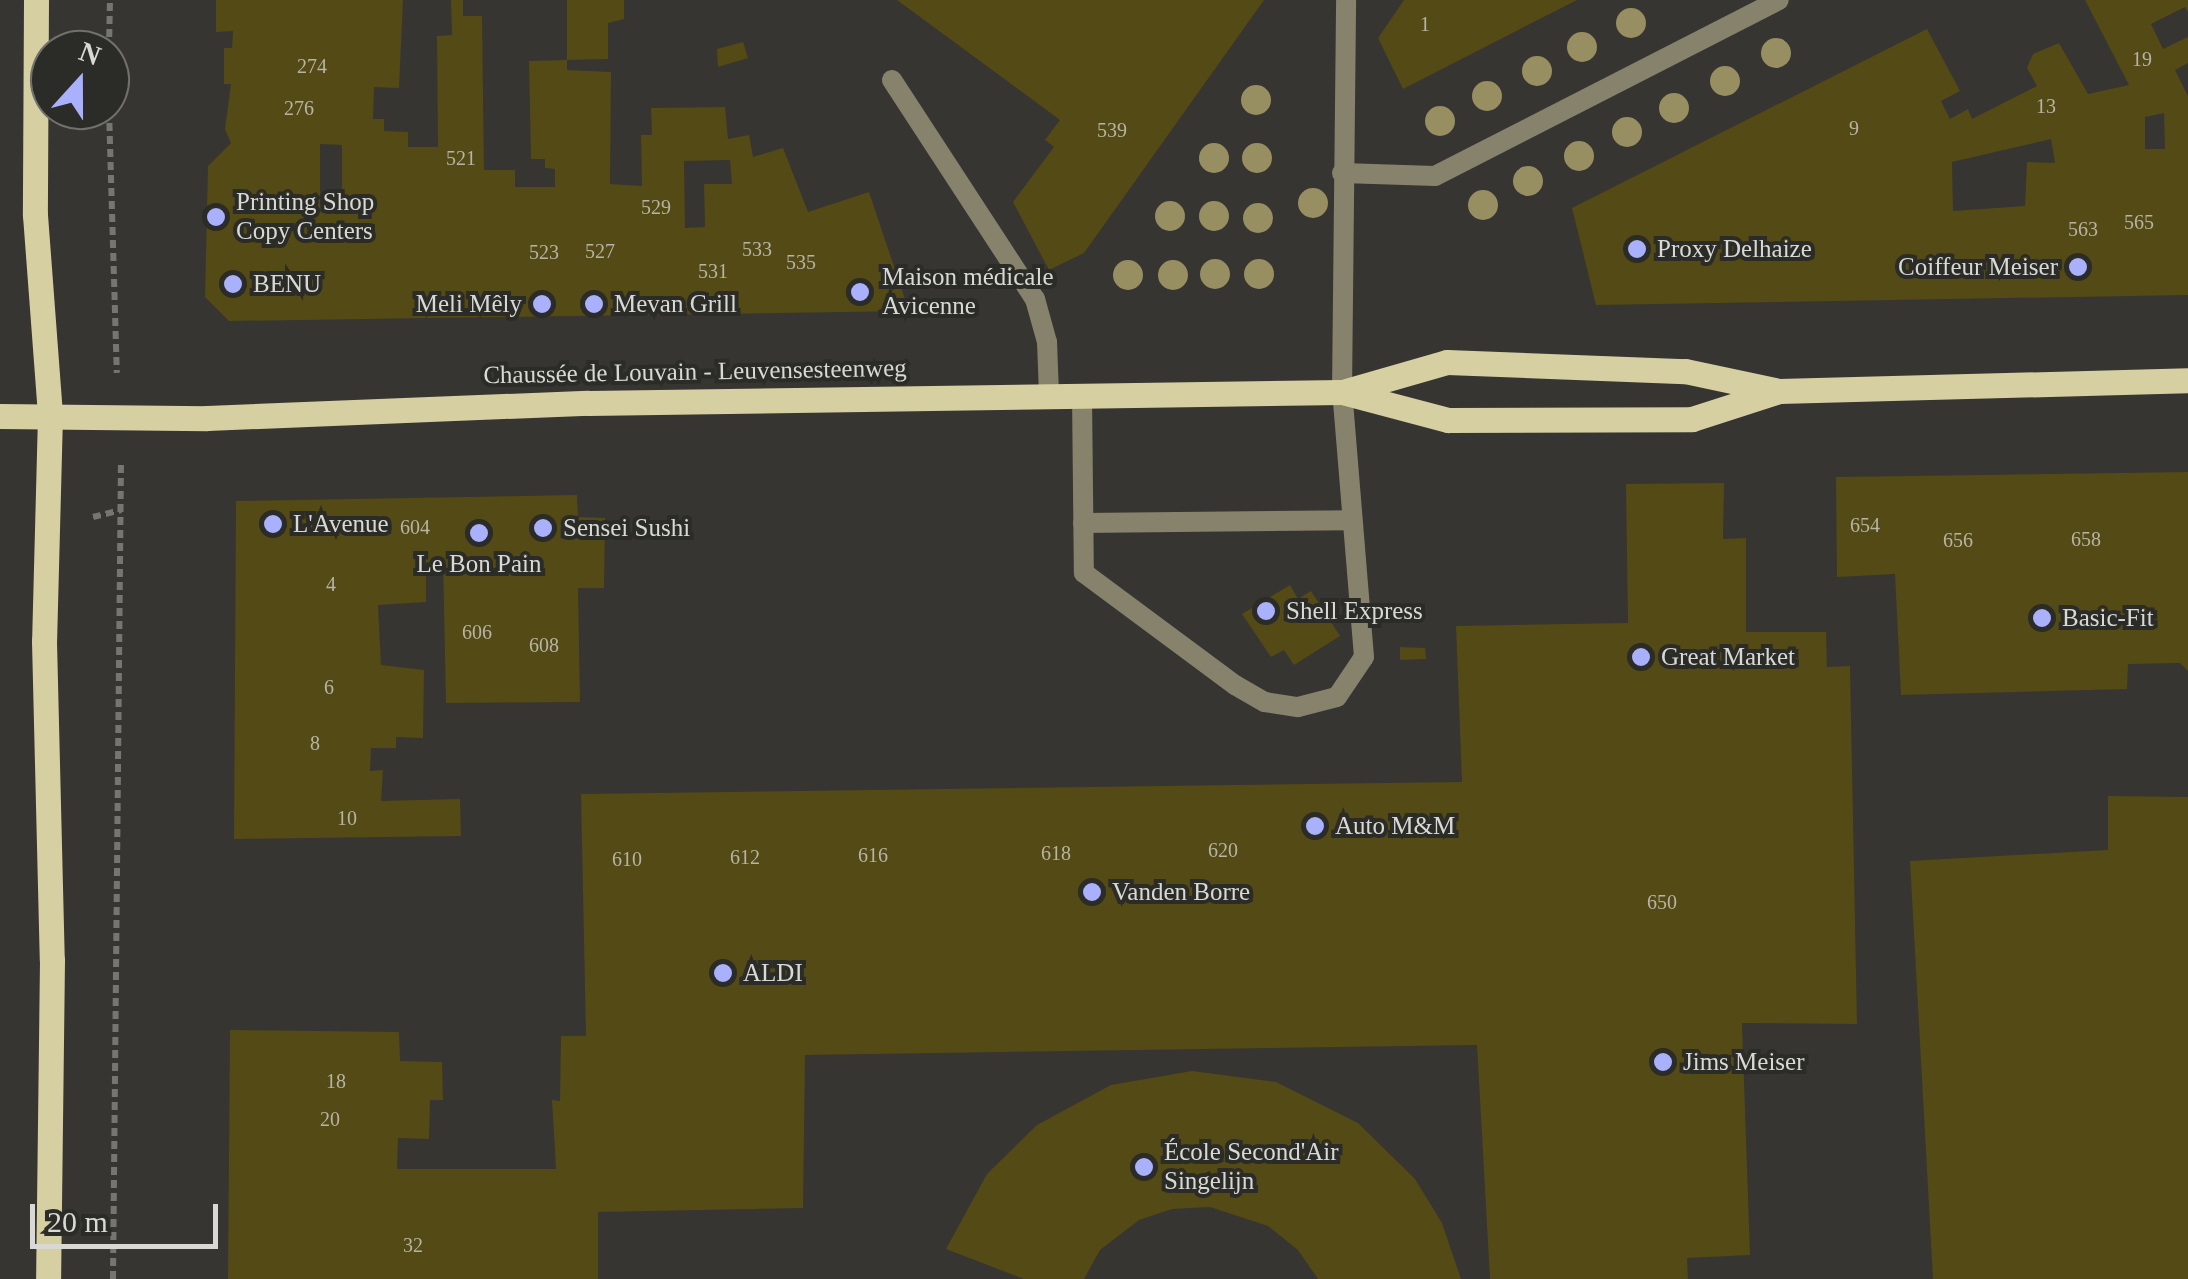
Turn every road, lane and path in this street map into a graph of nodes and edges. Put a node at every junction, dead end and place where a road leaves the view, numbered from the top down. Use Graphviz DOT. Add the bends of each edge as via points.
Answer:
graph roads {
  1 [pos="36,0"];
  2 [pos="110,0"];
  3 [pos="1346,0"];
  4 [pos="1779,0"];
  5 [pos="109,30"];
  6 [pos="892,80"];
  7 [pos="109,130"];
  8 [pos="1342,173"];
  9 [pos="2188,380"];
  10 [pos="1779,391"];
  11 [pos="1342,392"];
  12 [pos="1082,394"];
  13 [pos="1049,395"];
  14 [pos="50,415"];
  15 [pos="0,416"];
  16 [pos="120,416"];
  17 [pos="121,510"];
  18 [pos="1352,520"];
  19 [pos="1083,523"];
  20 [pos="48,1279"];
  21 [pos="113,1279"];
  1 -- 14 [label="main road" via="35,215"];
  2 -- 5 [label="path"];
  3 -- 8 [label="street"];
  4 -- 8 [label="street" via="1435,176"];
  6 -- 13 [label="street" via="1035,299 1047,342"];
  7 -- 16 [label="path" via="110,293"];
  8 -- 11 [label="street"];
  9 -- 10 [label="main road, Chaussée de Louvain - Leuvensesteenweg"];
  10 -- 11 [label="main road, Chaussée de Louvain - Leuvensesteenweg" via="1685,370 1447,362"];
  10 -- 11 [label="main road, Chaussée de Louvain - Leuvensesteenweg" via="1692,419 1617,420 1448,420"];
  11 -- 12 [label="main road, Chaussée de Louvain - Leuvensesteenweg"];
  11 -- 18 [label="street"];
  12 -- 13 [label="main road, Chaussée de Louvain - Leuvensesteenweg"];
  12 -- 19 [label="street"];
  13 -- 16 [label="main road, Chaussée de Louvain - Leuvensesteenweg"];
  14 -- 15 [label="main road, Chaussée de Louvain - Leuvensesteenweg"];
  14 -- 16 [label="main road, Chaussée de Louvain - Leuvensesteenweg"];
  14 -- 20 [label="main road" via="44,641 52,960"];
  17 -- 21 [label="path"];
  18 -- 19 [label="street"];
  18 -- 19 [label="street" via="1364,657 1337,697 1298,708 1265,702 1234,686 1084,573"];
}
